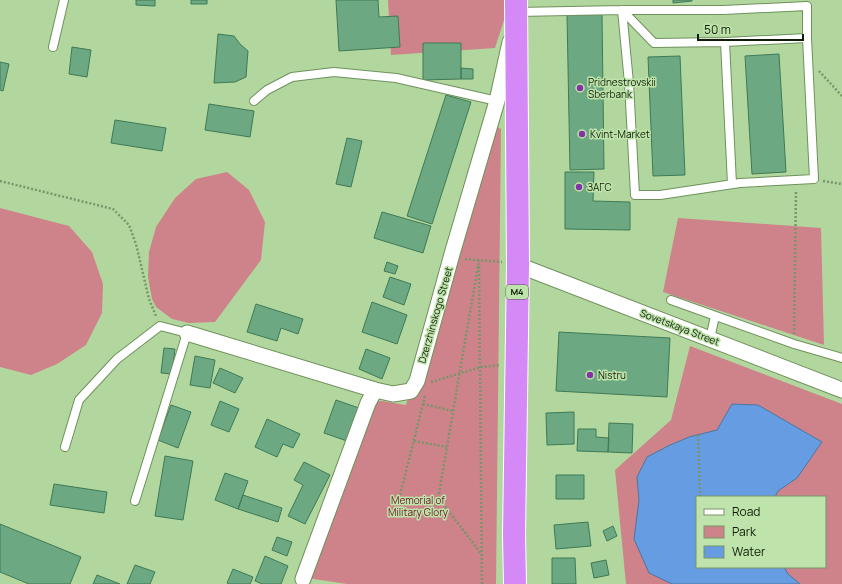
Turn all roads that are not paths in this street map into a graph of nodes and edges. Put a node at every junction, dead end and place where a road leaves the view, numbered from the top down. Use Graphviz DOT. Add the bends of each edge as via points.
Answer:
graph roads {
  1 [pos="64,0"];
  2 [pos="516,6"];
  3 [pos="622,10"];
  4 [pos="807,38"];
  5 [pos="725,42"];
  6 [pos="53,47"];
  7 [pos="254,101"];
  8 [pos="497,101"];
  9 [pos="732,184"];
  10 [pos="518,264"];
  11 [pos="671,300"];
  12 [pos="715,316"];
  13 [pos="187,333"];
  14 [pos="710,339"];
  15 [pos="842,358"];
  16 [pos="375,390"];
  17 [pos="842,390"];
  18 [pos="65,447"];
  19 [pos="135,501"];
  20 [pos="302,582"];
  21 [pos="515,584"];
  1 -- 6 [label="lane"];
  2 -- 3 [label="lane"];
  2 -- 8 [label="street, Dzerzhinskogo Street"];
  2 -- 10 [label="highway, M4"];
  3 -- 4 [label="lane" via="723,10 807,6"];
  3 -- 5 [label="lane" via="654,42"];
  3 -- 9 [label="lane" via="635,195 660,195"];
  4 -- 5 [label="lane"];
  4 -- 9 [label="lane" via="814,179"];
  5 -- 9 [label="lane"];
  7 -- 8 [label="lane" via="267,90 292,77 334,72 396,78"];
  8 -- 16 [label="street, Dzerzhinskogo Street" via="417,381 410,391 393,394"];
  10 -- 14 [label="street, Sovetskaya Street"];
  10 -- 21 [label="highway, M4"];
  11 -- 12 [label="lane"];
  12 -- 14 [label="lane"];
  12 -- 15 [label="lane"];
  13 -- 16 [label="street"];
  13 -- 18 [label="lane" via="160,326 117,359 79,400"];
  13 -- 19 [label="lane"];
  14 -- 17 [label="street, Sovetskaya Street"];
  16 -- 20 [label="street"];
}
